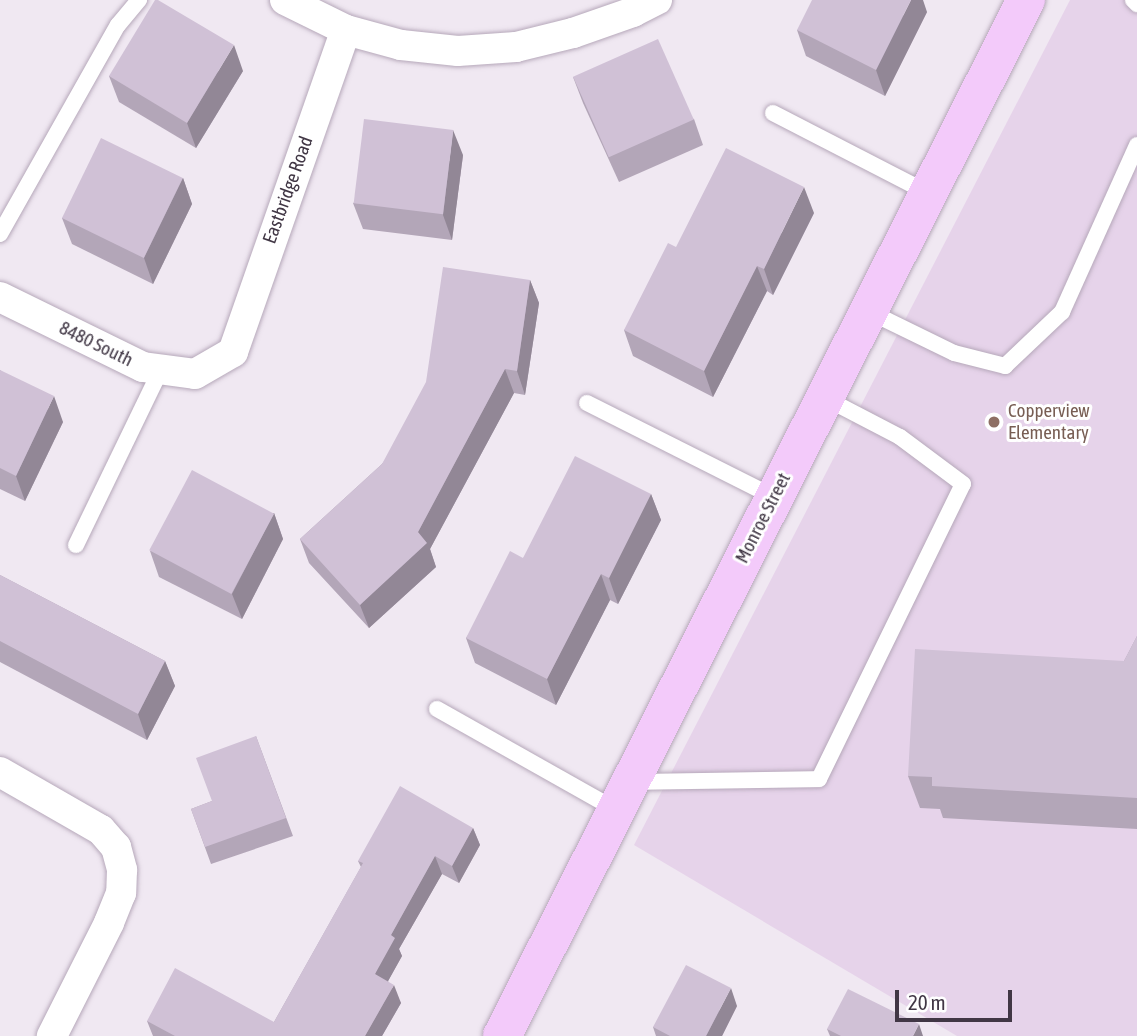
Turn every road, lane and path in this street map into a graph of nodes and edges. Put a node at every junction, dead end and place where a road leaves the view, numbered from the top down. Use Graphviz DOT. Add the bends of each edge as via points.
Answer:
graph roads {
  1 [pos="139,0"];
  2 [pos="285,0"];
  3 [pos="657,0"];
  4 [pos="1026,0"];
  5 [pos="1133,0"];
  6 [pos="1137,4"];
  7 [pos="346,30"];
  8 [pos="773,113"];
  9 [pos="1137,145"];
  10 [pos="928,193"];
  11 [pos="0,234"];
  12 [pos="0,298"];
  13 [pos="868,312"];
  14 [pos="233,352"];
  15 [pos="161,369"];
  16 [pos="824,397"];
  17 [pos="587,403"];
  18 [pos="774,497"];
  19 [pos="76,545"];
  20 [pos="437,709"];
  21 [pos="0,772"];
  22 [pos="623,796"];
  23 [pos="52,1036"];
  24 [pos="502,1036"];
  1 -- 11 [label="lane" via="118,25"];
  2 -- 7 [label="street"];
  3 -- 7 [label="street" via="573,33 516,47 458,51 401,45"];
  4 -- 10 [label="street, Monroe Street"];
  5 -- 6 [label="lane"];
  7 -- 14 [label="street, Eastbridge Road"];
  8 -- 10 [label="lane"];
  9 -- 13 [label="lane" via="1062,312 1005,366 954,353"];
  10 -- 13 [label="street, Monroe Street"];
  12 -- 15 [label="street, 8480 South" via="143,367"];
  13 -- 16 [label="street, Monroe Street"];
  14 -- 15 [label="street, 8480 South" via="195,374"];
  15 -- 19 [label="lane"];
  16 -- 18 [label="street, Monroe Street"];
  16 -- 22 [label="lane" via="900,437 963,484 819,779"];
  17 -- 18 [label="lane"];
  18 -- 22 [label="street, Monroe Street"];
  20 -- 22 [label="lane"];
  21 -- 23 [label="street" via="101,830 116,847 121,870 121,893"];
  22 -- 24 [label="street, Monroe Street"];
}
